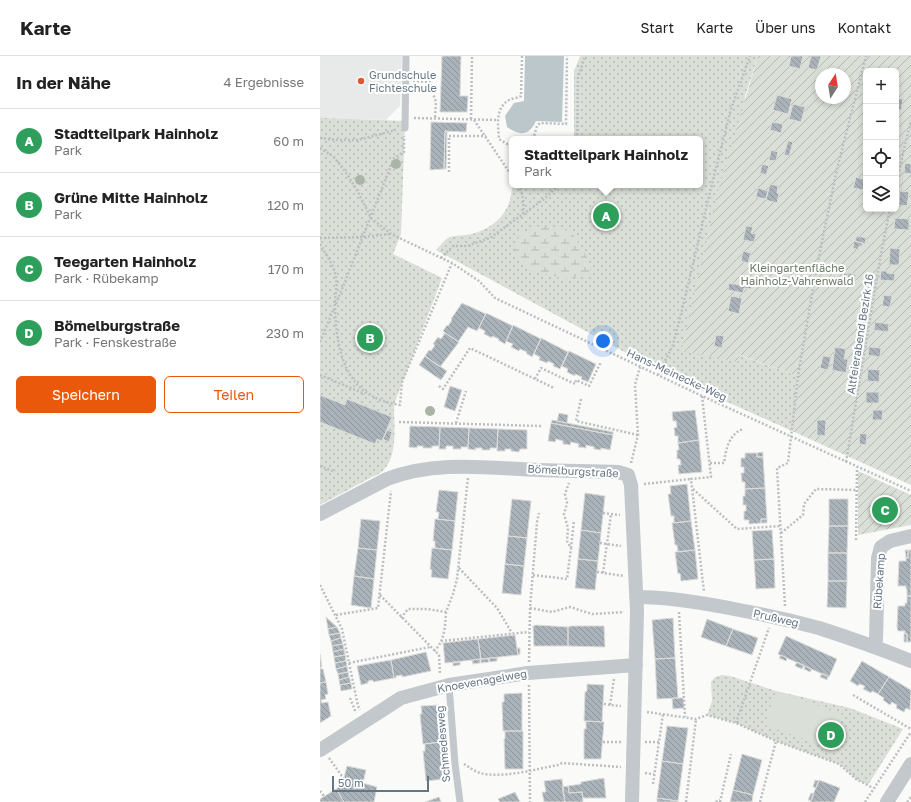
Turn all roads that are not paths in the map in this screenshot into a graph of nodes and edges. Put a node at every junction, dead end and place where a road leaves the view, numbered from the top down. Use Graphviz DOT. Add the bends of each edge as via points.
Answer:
graph roads {
  1 [pos="406,56"];
  2 [pos="405,128"];
  3 [pos="320,514"];
  4 [pos="911,536"];
  5 [pos="636,597"];
  6 [pos="875,647"];
  7 [pos="911,661"];
  8 [pos="636,665"];
  9 [pos="445,686"];
  10 [pos="321,750"];
  11 [pos="911,764"];
  12 [pos="460,802"];
  13 [pos="632,802"];
  14 [pos="887,802"];
  1 -- 2 [label="lane"];
  3 -- 5 [label="street, Bömelburgstraße" via="387,479 436,467 618,472 629,480"];
  4 -- 6 [label="street, Rübekamp" via="890,541 881,547 878,558"];
  5 -- 6 [label="street, Prußweg" via="679,599 779,615"];
  5 -- 8 [label="street, Bömelburgstraße"];
  6 -- 7 [label="street, Prußweg"];
  8 -- 9 [label="street, Knoevenagelweg" via="528,673"];
  8 -- 13 [label="street, Bömelburgstraße"];
  9 -- 10 [label="street, Knoevenagelweg" via="401,698 365,718"];
  9 -- 12 [label="lane, Schmedesweg"];
  11 -- 14 [label="street"];
}
